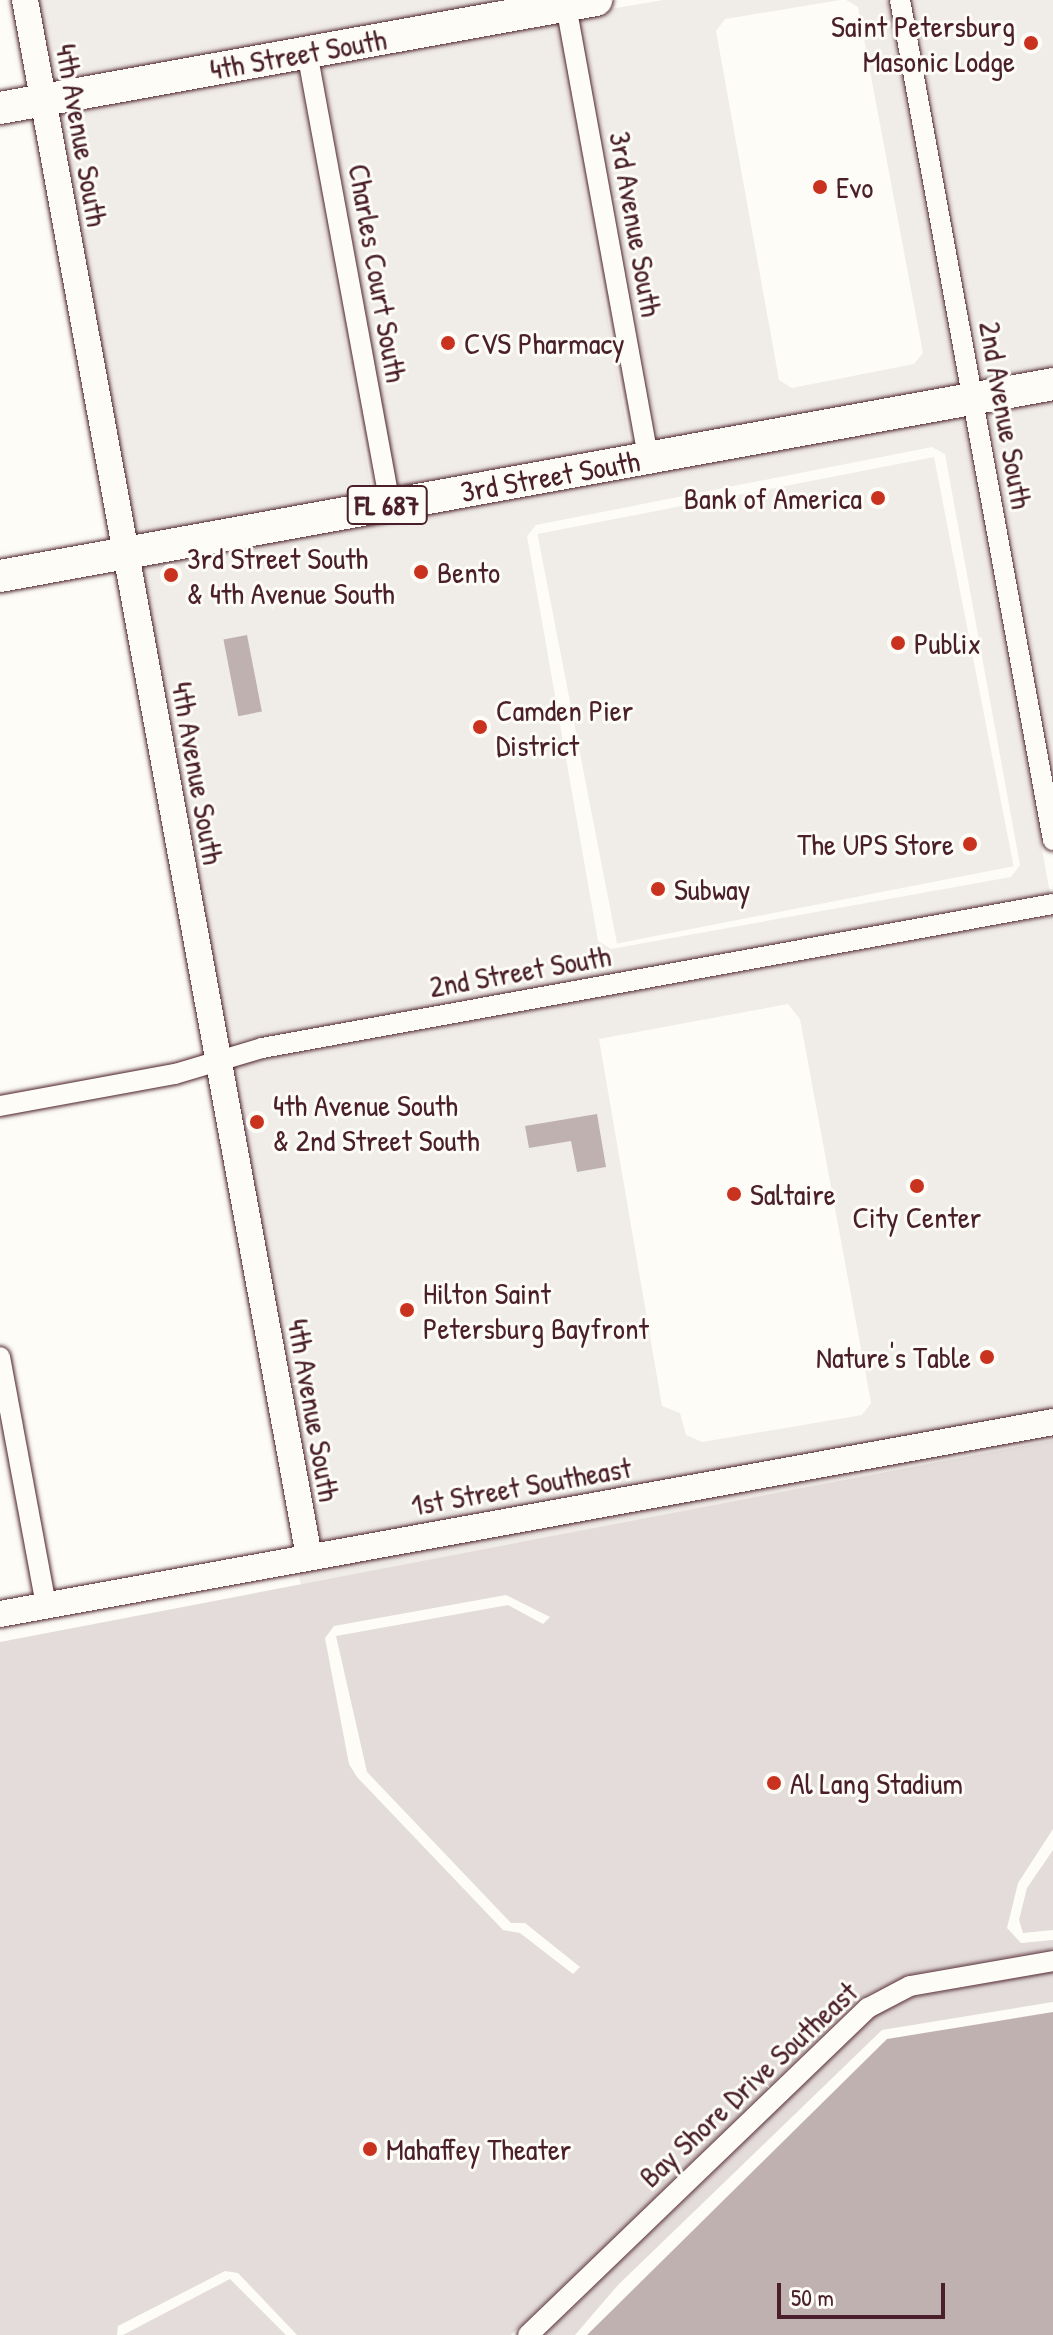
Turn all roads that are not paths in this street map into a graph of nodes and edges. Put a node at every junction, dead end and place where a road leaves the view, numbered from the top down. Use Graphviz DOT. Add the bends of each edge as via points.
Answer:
graph roads {
  1 [pos="25,0"];
  2 [pos="900,0"];
  3 [pos="576,2"];
  4 [pos="307,52"];
  5 [pos="43,100"];
  6 [pos="0,108"];
  7 [pos="1053,384"];
  8 [pos="973,399"];
  9 [pos="648,458"];
  10 [pos="390,505"];
  11 [pos="126,553"];
  12 [pos="0,576"];
  13 [pos="1053,840"];
  14 [pos="1053,904"];
  15 [pos="218,1062"];
  16 [pos="0,1106"];
  17 [pos="0,1357"];
  18 [pos="1053,1422"];
  19 [pos="309,1557"];
  20 [pos="46,1606"];
  21 [pos="0,1614"];
  22 [pos="1053,1961"];
  23 [pos="528,2335"];
  1 -- 5 [label="street, 4th Avenue South"];
  2 -- 8 [label="street, 2nd Avenue South"];
  3 -- 4 [label="main road, 4th Street South"];
  3 -- 9 [label="street, 3rd Avenue South"];
  4 -- 5 [label="main road, 4th Street South"];
  4 -- 10 [label="street, Charles Court South"];
  5 -- 6 [label="main road, 4th Street South"];
  5 -- 11 [label="street, 4th Avenue South"];
  7 -- 8 [label="main road, 3rd Street South / FL 687"];
  8 -- 9 [label="main road, 3rd Street South / FL 687"];
  8 -- 13 [label="street, 2nd Avenue South"];
  9 -- 10 [label="main road, 3rd Street South / FL 687"];
  10 -- 11 [label="main road, 3rd Street South / FL 687"];
  11 -- 12 [label="main road, 3rd Street South / FL 687"];
  11 -- 15 [label="street, 4th Avenue South"];
  14 -- 15 [label="street, 2nd Street South" via="262,1048"];
  15 -- 16 [label="street, 2nd Street South"];
  15 -- 19 [label="street, 4th Avenue South"];
  17 -- 20 [label="street"];
  18 -- 19 [label="street, 1st Street Southeast"];
  19 -- 20 [label="street, 1st Street Southeast"];
  20 -- 21 [label="street, 1st Street Southeast"];
  22 -- 23 [label="street, Bay Shore Drive Southeast" via="921,1983 868,2008"];
}
